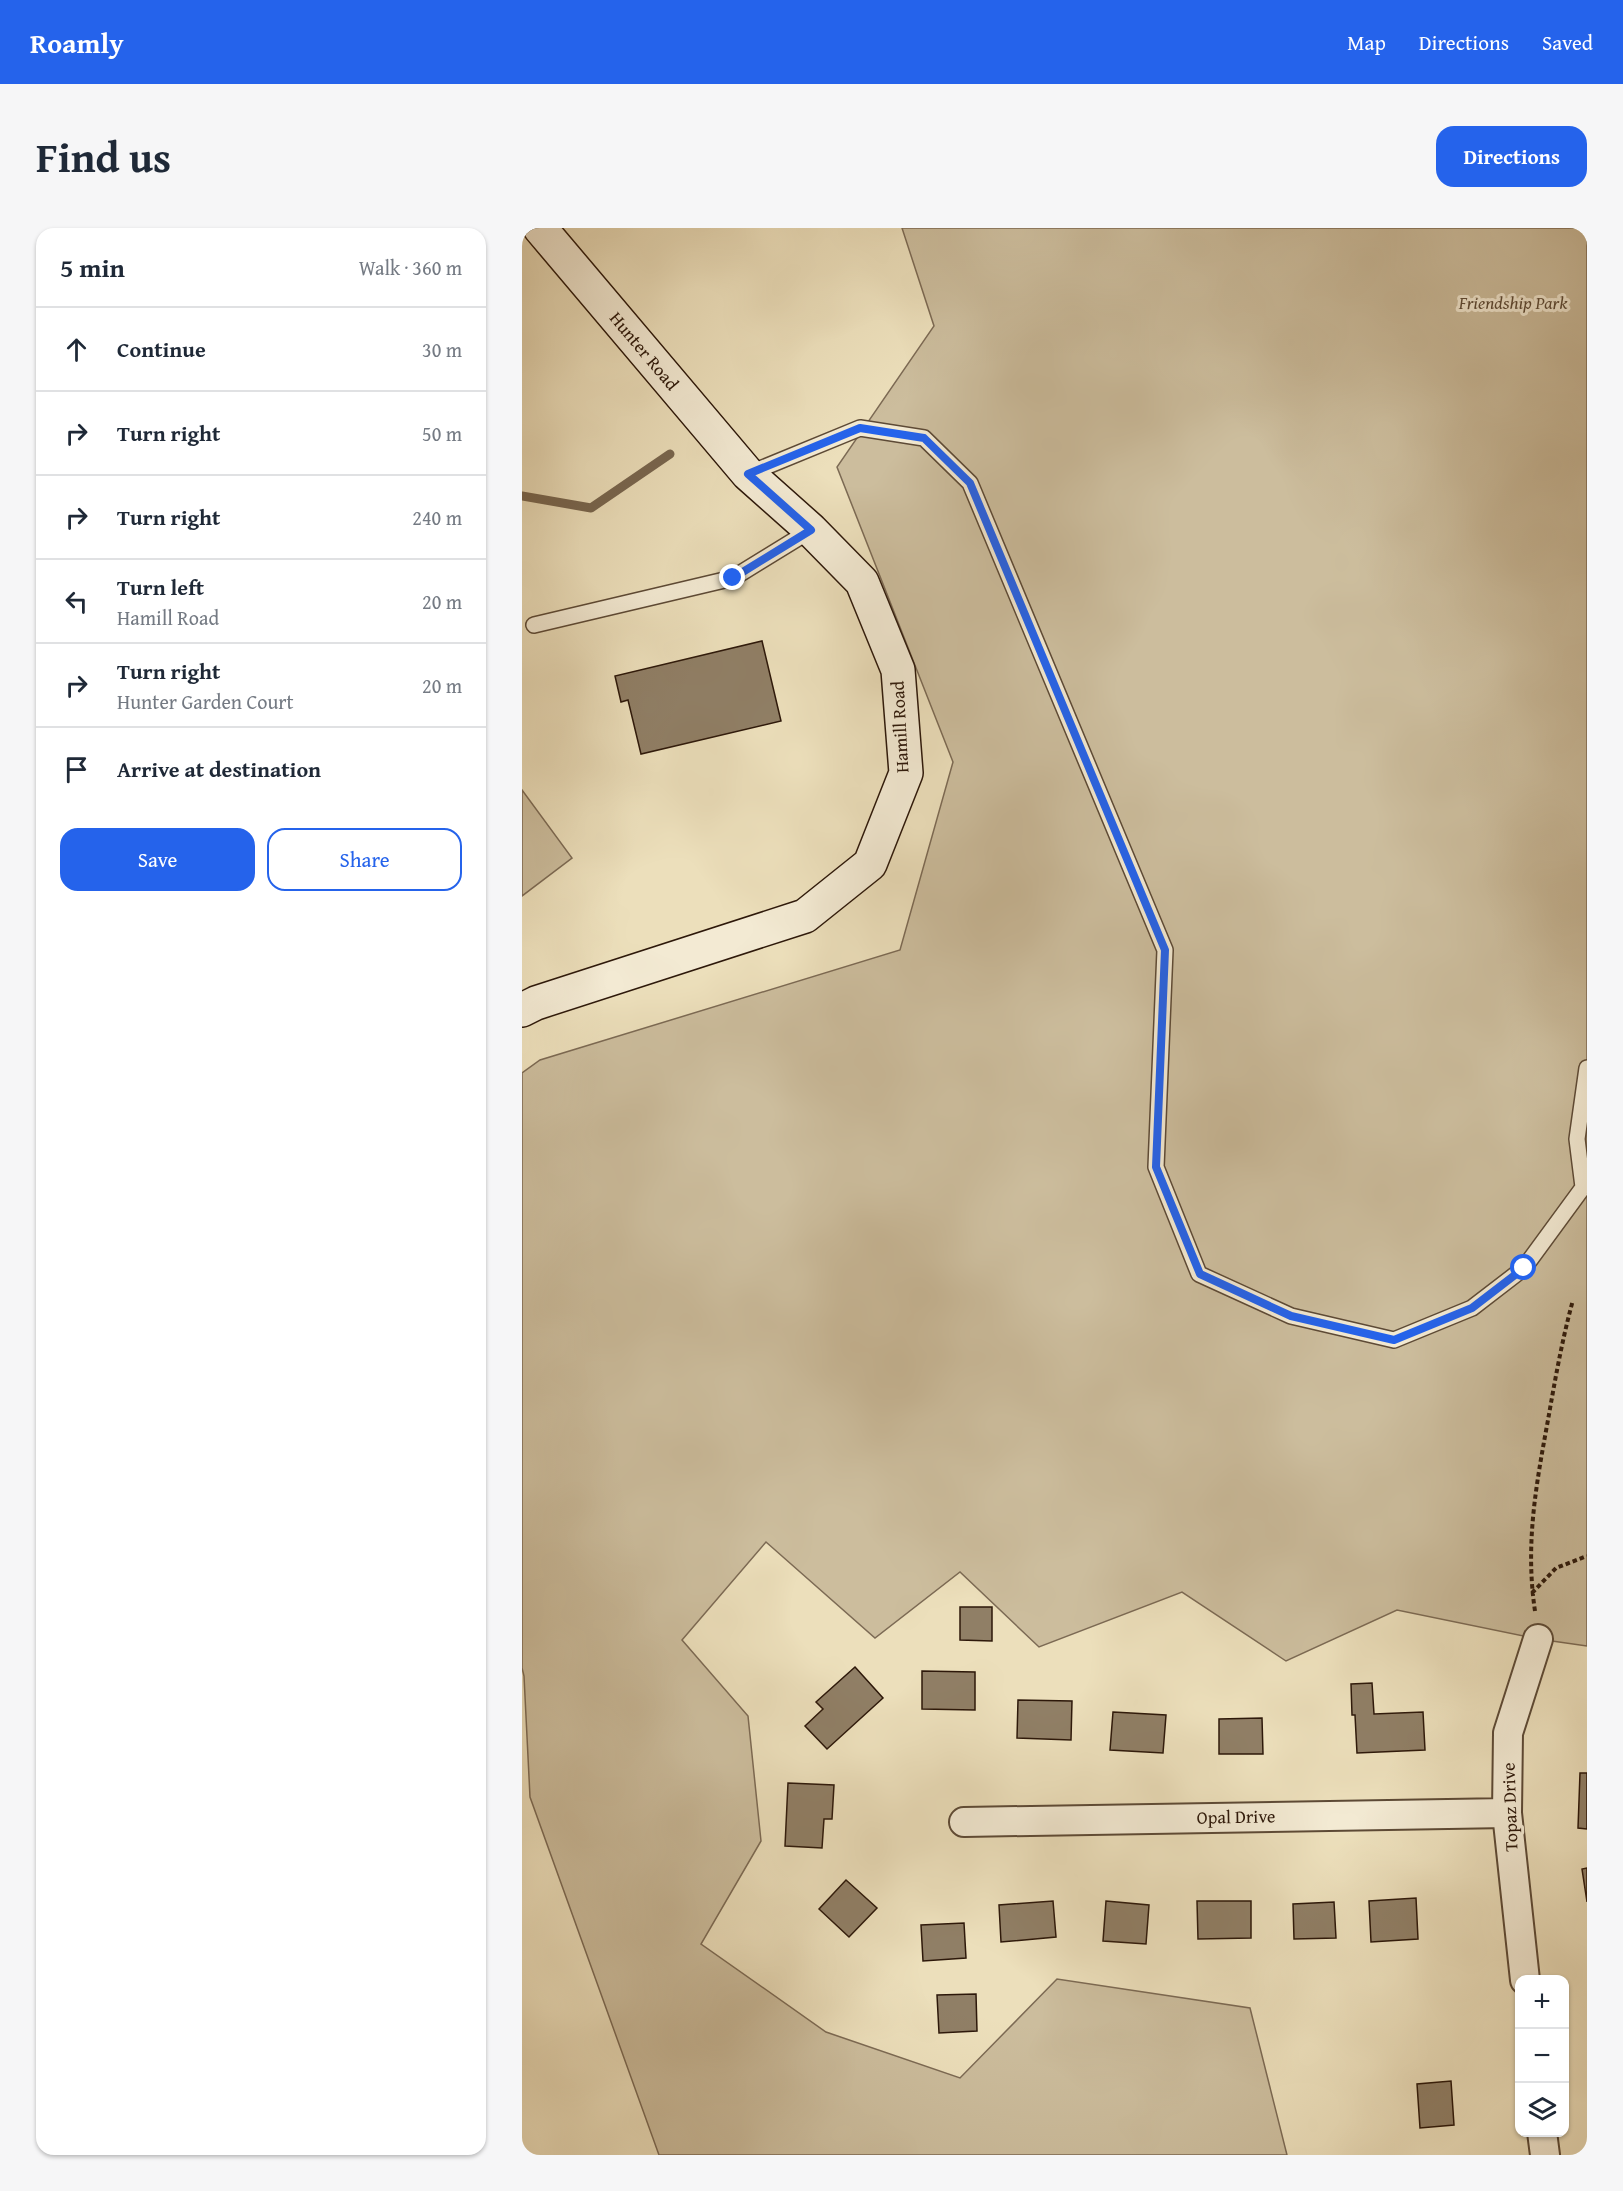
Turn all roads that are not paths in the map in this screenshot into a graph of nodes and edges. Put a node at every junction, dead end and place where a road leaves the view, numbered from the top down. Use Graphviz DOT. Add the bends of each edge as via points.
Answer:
graph roads {
  1 [pos="540,228"];
  2 [pos="748,474"];
  3 [pos="811,530"];
  4 [pos="534,625"];
  5 [pos="522,1010"];
  6 [pos="1587,1068"];
  7 [pos="1585,1185"];
  8 [pos="1537,1627"];
  9 [pos="1507,1813"];
  10 [pos="964,1822"];
  11 [pos="1524,1975"];
  12 [pos="1543,2137"];
  13 [pos="1545,2155"];
  1 -- 2 [label="street, Hunter Road"];
  2 -- 3 [label="street, Hamill Road"];
  2 -- 7 [label="lane" via="860,428 924,438 970,483 1165,950 1156,1167 1200,1274 1291,1316 1394,1340 1472,1308 1524,1268"];
  3 -- 4 [label="lane" via="733,578"];
  3 -- 5 [label="street, Hamill Road" via="862,582 898,670 906,773 870,864 806,916"];
  6 -- 7 [label="lane" via="1577,1139"];
  8 -- 9 [label="street, Topaz Drive" via="1508,1733"];
  9 -- 10 [label="street, Opal Drive"];
  9 -- 11 [label="street, Topaz Drive"];
  12 -- 13 [label="street"];
}
